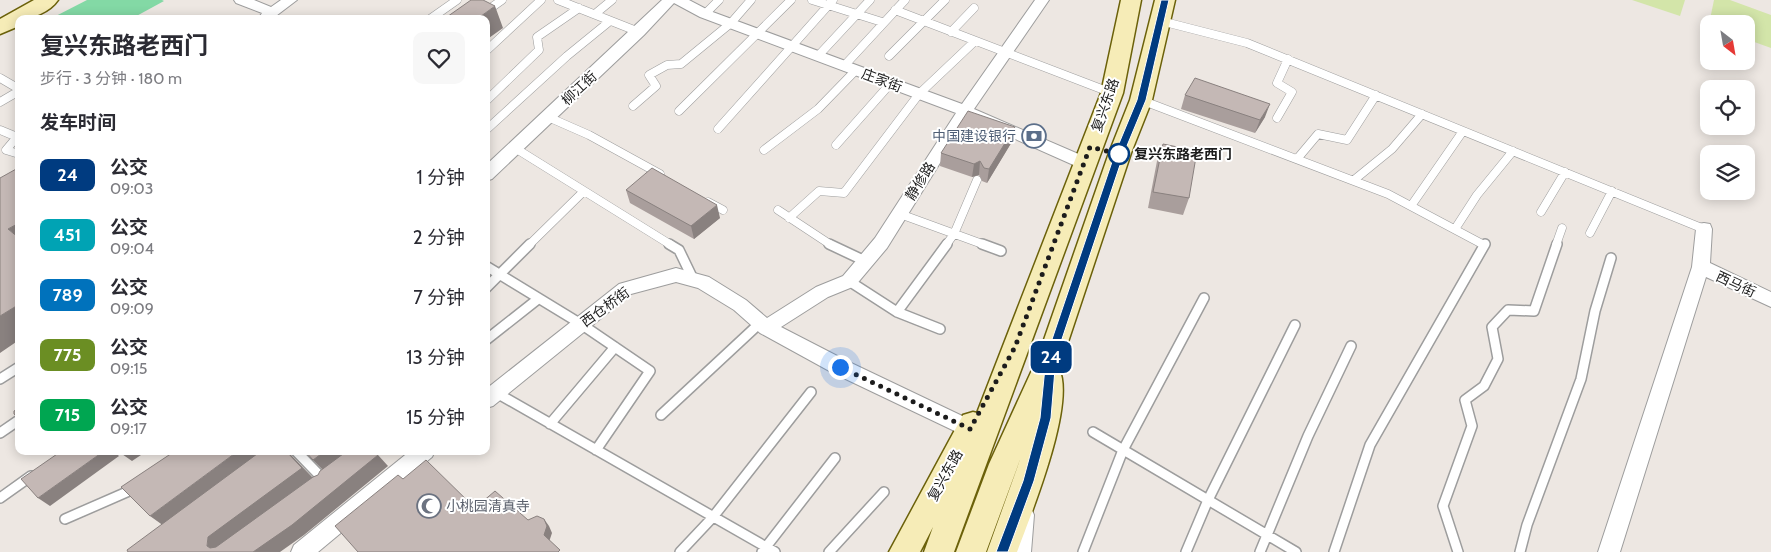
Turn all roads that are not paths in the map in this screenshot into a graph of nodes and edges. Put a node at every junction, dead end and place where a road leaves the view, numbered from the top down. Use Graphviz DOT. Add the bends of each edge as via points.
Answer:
graph roads {
  1 [pos="48,0"];
  2 [pos="241,0"];
  3 [pos="290,0"];
  4 [pos="457,0"];
  5 [pos="502,0"];
  6 [pos="541,0"];
  7 [pos="558,0"];
  8 [pos="612,0"];
  9 [pos="670,0"];
  10 [pos="678,0"];
  11 [pos="719,0"];
  12 [pos="751,0"];
  13 [pos="791,0"];
  14 [pos="812,0"];
  15 [pos="870,0"];
  16 [pos="905,0"];
  17 [pos="945,0"];
  18 [pos="1131,0"];
  19 [pos="1039,1"];
  20 [pos="571,2"];
  21 [pos="830,3"];
  22 [pos="579,8"];
  23 [pos="974,8"];
  24 [pos="895,10"];
  25 [pos="1163,10"];
  26 [pos="594,14"];
  27 [pos="706,14"];
  28 [pos="858,14"];
  29 [pos="22,15"];
  30 [pos="269,15"];
  31 [pos="436,15"];
  32 [pos="481,15"];
  33 [pos="15,19"];
  34 [pos="610,20"];
  35 [pos="882,22"];
  36 [pos="925,22"];
  37 [pos="731,23"];
  38 [pos="0,28"];
  39 [pos="639,32"];
  40 [pos="951,32"];
  41 [pos="758,34"];
  42 [pos="975,41"];
  43 [pos="790,46"];
  44 [pos="490,47"];
  45 [pos="1004,53"];
  46 [pos="818,56"];
  47 [pos="889,56"];
  48 [pos="1288,59"];
  49 [pos="850,68"];
  50 [pos="0,78"];
  51 [pos="891,83"];
  52 [pos="15,87"];
  53 [pos="15,93"];
  54 [pos="1112,93"];
  55 [pos="919,94"];
  56 [pos="1376,95"];
  57 [pos="490,97"];
  58 [pos="1141,100"];
  59 [pos="0,102"];
  60 [pos="633,106"];
  61 [pos="679,111"];
  62 [pos="965,111"];
  63 [pos="1422,114"];
  64 [pos="548,117"];
  65 [pos="1277,118"];
  66 [pos="490,126"];
  67 [pos="718,129"];
  68 [pos="0,130"];
  69 [pos="1463,131"];
  70 [pos="15,136"];
  71 [pos="15,139"];
  72 [pos="836,145"];
  73 [pos="515,148"];
  74 [pos="764,150"];
  75 [pos="1513,151"];
  76 [pos="15,153"];
  77 [pos="1297,159"];
  78 [pos="1084,163"];
  79 [pos="490,171"];
  80 [pos="1565,172"];
  81 [pos="664,177"];
  82 [pos="977,180"];
  83 [pos="1354,180"];
  84 [pos="584,191"];
  85 [pos="1612,191"];
  86 [pos="698,196"];
  87 [pos="1411,206"];
  88 [pos="723,210"];
  89 [pos="778,210"];
  90 [pos="1541,212"];
  91 [pos="900,214"];
  92 [pos="789,218"];
  93 [pos="1562,228"];
  94 [pos="1454,229"];
  95 [pos="1704,229"];
  96 [pos="1590,233"];
  97 [pos="954,234"];
  98 [pos="1001,250"];
  99 [pos="1611,258"];
  100 [pos="865,262"];
  101 [pos="1701,267"];
  102 [pos="490,269"];
  103 [pos="500,275"];
  104 [pos="693,279"];
  105 [pos="849,281"];
  106 [pos="490,284"];
  107 [pos="1204,298"];
  108 [pos="538,299"];
  109 [pos="1771,300"];
  110 [pos="898,312"];
  111 [pos="581,324"];
  112 [pos="763,325"];
  113 [pos="1295,326"];
  114 [pos="940,329"];
  115 [pos="490,337"];
  116 [pos="1352,346"];
  117 [pos="615,347"];
  118 [pos="1015,347"];
  119 [pos="1051,357"];
  120 [pos="15,370"];
  121 [pos="0,380"];
  122 [pos="811,392"];
  123 [pos="491,396"];
  124 [pos="661,416"];
  125 [pos="15,423"];
  126 [pos="550,424"];
  127 [pos="970,429"];
  128 [pos="1093,432"];
  129 [pos="0,433"];
  130 [pos="596,450"];
  131 [pos="1123,450"];
  132 [pos="300,455"];
  133 [pos="420,455"];
  134 [pos="835,458"];
  135 [pos="37,472"];
  136 [pos="325,481"];
  137 [pos="1028,481"];
  138 [pos="146,482"];
  139 [pos="884,492"];
  140 [pos="0,498"];
  141 [pos="1208,500"];
  142 [pos="713,517"];
  143 [pos="65,519"];
  144 [pos="1268,535"];
  145 [pos="768,550"];
  146 [pos="302,552"];
  147 [pos="680,552"];
  148 [pos="829,552"];
  149 [pos="904,552"];
  150 [pos="939,552"];
  151 [pos="971,552"];
  152 [pos="1002,552"];
  153 [pos="1020,552"];
  154 [pos="1083,552"];
  155 [pos="1186,552"];
  156 [pos="1260,552"];
  157 [pos="1296,552"];
  158 [pos="1334,552"];
  159 [pos="1458,552"];
  160 [pos="1520,552"];
  161 [pos="1609,552"];
  1 -- 29 [label="main road"];
  2 -- 30 [label="street"];
  3 -- 30 [label="street"];
  4 -- 31 [label="lane"];
  5 -- 32 [label="lane"];
  6 -- 44 [label="lane"];
  7 -- 20 [label="lane"];
  8 -- 26 [label="lane"];
  9 -- 39 [label="street, 柳江街"];
  10 -- 27 [label="street, 庄家街"];
  11 -- 27 [label="lane"];
  12 -- 37 [label="lane"];
  13 -- 41 [label="lane"];
  14 -- 21 [label="lane"];
  15 -- 28 [label="lane"];
  16 -- 24 [label="lane"];
  17 -- 36 [label="lane"];
  18 -- 54 [label="main road, 复兴东路"];
  19 -- 45 [label="street, 静修路"];
  20 -- 22 [label="lane"];
  21 -- 28 [label="lane"];
  21 -- 43 [label="lane"];
  22 -- 26 [label="lane"];
  22 -- 57 [label="lane" via="538,37 539,50"];
  23 -- 40 [label="lane"];
  24 -- 35 [label="lane"];
  24 -- 36 [label="lane"];
  25 -- 48 [label="lane"];
  25 -- 58 [label="main road"];
  26 -- 34 [label="lane"];
  27 -- 37 [label="street, 庄家街"];
  28 -- 35 [label="lane"];
  28 -- 46 [label="lane"];
  33 -- 38 [label="main road"];
  34 -- 39 [label="lane"];
  34 -- 66 [label="lane"];
  35 -- 49 [label="lane"];
  36 -- 40 [label="lane"];
  36 -- 47 [label="lane"];
  37 -- 41 [label="street, 庄家街"];
  37 -- 60 [label="lane" via="681,64 666,65 649,75 656,86"];
  39 -- 64 [label="street, 柳江街"];
  40 -- 42 [label="lane"];
  41 -- 43 [label="street, 庄家街"];
  41 -- 61 [label="lane"];
  42 -- 45 [label="lane"];
  42 -- 55 [label="lane"];
  43 -- 46 [label="street, 庄家街"];
  43 -- 67 [label="lane" via="764,81"];
  45 -- 54 [label="lane"];
  45 -- 62 [label="street, 静修路"];
  46 -- 49 [label="street, 庄家街"];
  48 -- 56 [label="lane"];
  48 -- 65 [label="lane" via="1277,82 1292,92"];
  49 -- 51 [label="street, 庄家街"];
  49 -- 74 [label="lane" via="818,109"];
  50 -- 52 [label="lane"];
  51 -- 55 [label="street, 庄家街"];
  51 -- 72 [label="lane"];
  53 -- 59 [label="lane"];
  54 -- 78 [label="main road, 复兴东路"];
  55 -- 62 [label="street, 庄家街"];
  55 -- 92 [label="lane" via="844,193 820,191"];
  56 -- 63 [label="lane"];
  56 -- 77 [label="lane" via="1347,140 1318,134"];
  58 -- 77 [label="lane"];
  58 -- 119 [label="main road"];
  62 -- 78 [label="street, 庄家街"];
  62 -- 91 [label="street, 静修路"];
  63 -- 69 [label="lane"];
  63 -- 83 [label="lane" via="1392,149"];
  64 -- 73 [label="street, 柳江街"];
  64 -- 81 [label="lane" via="589,135"];
  68 -- 70 [label="lane"];
  69 -- 75 [label="lane"];
  69 -- 87 [label="lane"];
  71 -- 76 [label="lane" via="6,150"];
  73 -- 79 [label="street, 柳江街"];
  73 -- 84 [label="lane"];
  75 -- 80 [label="lane"];
  75 -- 94 [label="lane"];
  77 -- 83 [label="lane"];
  78 -- 118 [label="main road, 复兴东路"];
  80 -- 85 [label="lane"];
  80 -- 90 [label="lane"];
  82 -- 97 [label="lane"];
  83 -- 87 [label="lane"];
  84 -- 103 [label="lane"];
  84 -- 104 [label="lane" via="679,250"];
  85 -- 95 [label="lane"];
  85 -- 96 [label="lane"];
  86 -- 88 [label="lane"];
  87 -- 94 [label="lane"];
  89 -- 92 [label="lane"];
  91 -- 97 [label="lane"];
  91 -- 100 [label="street, 静修路" via="882,243"];
  92 -- 100 [label="lane" via="830,245"];
  93 -- 159 [label="lane" via="1534,311 1508,310 1492,327 1498,358 1484,386 1466,400 1472,426 1443,506"];
  94 -- 158 [label="lane" via="1485,244 1370,445"];
  95 -- 101 [label="street"];
  97 -- 98 [label="lane"];
  97 -- 110 [label="lane"];
  99 -- 160 [label="lane" via="1595,311 1581,379"];
  100 -- 105 [label="street, 静修路"];
  101 -- 109 [label="street, 西马街"];
  101 -- 161 [label="street"];
  102 -- 103 [label="lane"];
  103 -- 106 [label="lane"];
  103 -- 108 [label="lane"];
  104 -- 111 [label="street, 西仓桥街" via="676,275 625,289"];
  104 -- 112 [label="street, 西仓桥街" via="740,305"];
  105 -- 110 [label="lane"];
  105 -- 112 [label="street, 静修路" via="822,292"];
  107 -- 131 [label="lane"];
  108 -- 111 [label="lane"];
  108 -- 115 [label="lane"];
  110 -- 114 [label="lane"];
  111 -- 117 [label="lane"];
  111 -- 123 [label="street, 西仓桥街"];
  112 -- 124 [label="lane"];
  112 -- 127 [label="street" via="840,367"];
  113 -- 141 [label="lane"];
  116 -- 144 [label="lane" via="1308,436"];
  117 -- 126 [label="lane"];
  117 -- 130 [label="lane" via="650,371"];
  118 -- 127 [label="main road, 复兴东路"];
  118 -- 150 [label="main road, 复兴东路"];
  119 -- 137 [label="main road" via="1046,418"];
  119 -- 151 [label="main road" via="1003,464"];
  120 -- 121 [label="lane"];
  122 -- 142 [label="lane"];
  123 -- 126 [label="lane"];
  125 -- 129 [label="lane"];
  126 -- 130 [label="lane"];
  127 -- 149 [label="main road, 复兴东路"];
  128 -- 131 [label="lane"];
  130 -- 142 [label="lane"];
  131 -- 141 [label="lane"];
  131 -- 154 [label="lane"];
  132 -- 136 [label="lane"];
  133 -- 146 [label="street"];
  134 -- 145 [label="lane"];
  135 -- 140 [label="lane"];
  137 -- 152 [label="main road"];
  137 -- 153 [label="street"];
  138 -- 143 [label="lane" via="131,492"];
  139 -- 148 [label="lane"];
  141 -- 144 [label="lane"];
  141 -- 155 [label="lane"];
  142 -- 145 [label="lane"];
  142 -- 147 [label="lane"];
  144 -- 156 [label="lane"];
  144 -- 157 [label="lane"];
}
